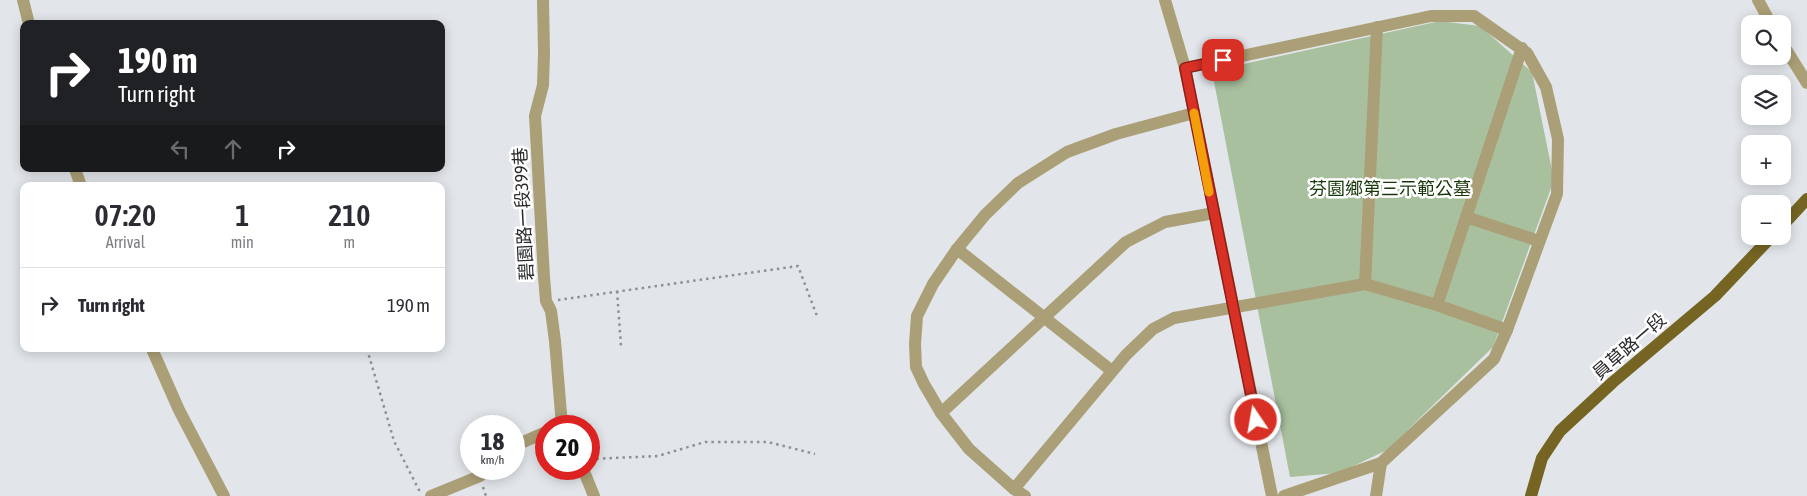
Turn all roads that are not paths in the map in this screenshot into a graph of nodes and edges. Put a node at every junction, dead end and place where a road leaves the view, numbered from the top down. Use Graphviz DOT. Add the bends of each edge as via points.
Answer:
graph roads {
  1 [pos="23,0"];
  2 [pos="543,0"];
  3 [pos="1165,0"];
  4 [pos="1758,0"];
  5 [pos="1766,15"];
  6 [pos="27,20"];
  7 [pos="1377,27"];
  8 [pos="1522,48"];
  9 [pos="1791,57"];
  10 [pos="1185,68"];
  11 [pos="1807,83"];
  12 [pos="1194,113"];
  13 [pos="1807,199"];
  14 [pos="1214,213"];
  15 [pos="1791,216"];
  16 [pos="1466,217"];
  17 [pos="1539,241"];
  18 [pos="1763,245"];
  19 [pos="957,249"];
  20 [pos="1365,284"];
  21 [pos="1437,305"];
  22 [pos="1232,307"];
  23 [pos="1044,318"];
  24 [pos="1507,330"];
  25 [pos="153,352"];
  26 [pos="1112,371"];
  27 [pos="941,413"];
  28 [pos="560,415"];
  29 [pos="1381,464"];
  30 [pos="470,480"];
  31 [pos="587,480"];
  32 [pos="1014,489"];
  33 [pos="224,496"];
  34 [pos="431,496"];
  35 [pos="594,496"];
  36 [pos="1025,496"];
  37 [pos="1272,496"];
  38 [pos="1284,496"];
  39 [pos="1376,496"];
  40 [pos="1531,496"];
  1 -- 6 [label="street"];
  2 -- 28 [label="street, 碧園路一段399巷" via="544,85 535,116 546,301 551,311 555,342"];
  3 -- 10 [label="street"];
  4 -- 5 [label="street"];
  7 -- 8 [label="street" via="1431,16 1474,16"];
  7 -- 10 [label="street"];
  7 -- 20 [label="street"];
  8 -- 16 [label="street"];
  8 -- 17 [label="street" via="1546,87 1558,139 1557,194"];
  9 -- 11 [label="street"];
  10 -- 12 [label="street"];
  12 -- 14 [label="street"];
  12 -- 19 [label="street" via="1116,134 1066,152 1018,183 985,215"];
  13 -- 15 [label="main road"];
  14 -- 22 [label="street"];
  14 -- 23 [label="street" via="1165,222 1126,242"];
  16 -- 17 [label="street"];
  16 -- 21 [label="street"];
  17 -- 24 [label="street"];
  18 -- 40 [label="main road, 員草路一段" via="1715,296 1560,431 1542,458"];
  19 -- 23 [label="street"];
  19 -- 27 [label="street" via="933,284 917,316 916,366"];
  20 -- 21 [label="street"];
  20 -- 22 [label="street"];
  21 -- 24 [label="street"];
  22 -- 26 [label="street" via="1163,323"];
  22 -- 37 [label="street"];
  23 -- 26 [label="street"];
  23 -- 27 [label="street"];
  24 -- 29 [label="street" via="1494,359"];
  25 -- 33 [label="street" via="178,410"];
  26 -- 32 [label="street"];
  27 -- 32 [label="street" via="969,449"];
  29 -- 38 [label="street"];
  29 -- 39 [label="street"];
  30 -- 34 [label="street"];
  31 -- 35 [label="street"];
  32 -- 36 [label="street"];
}
